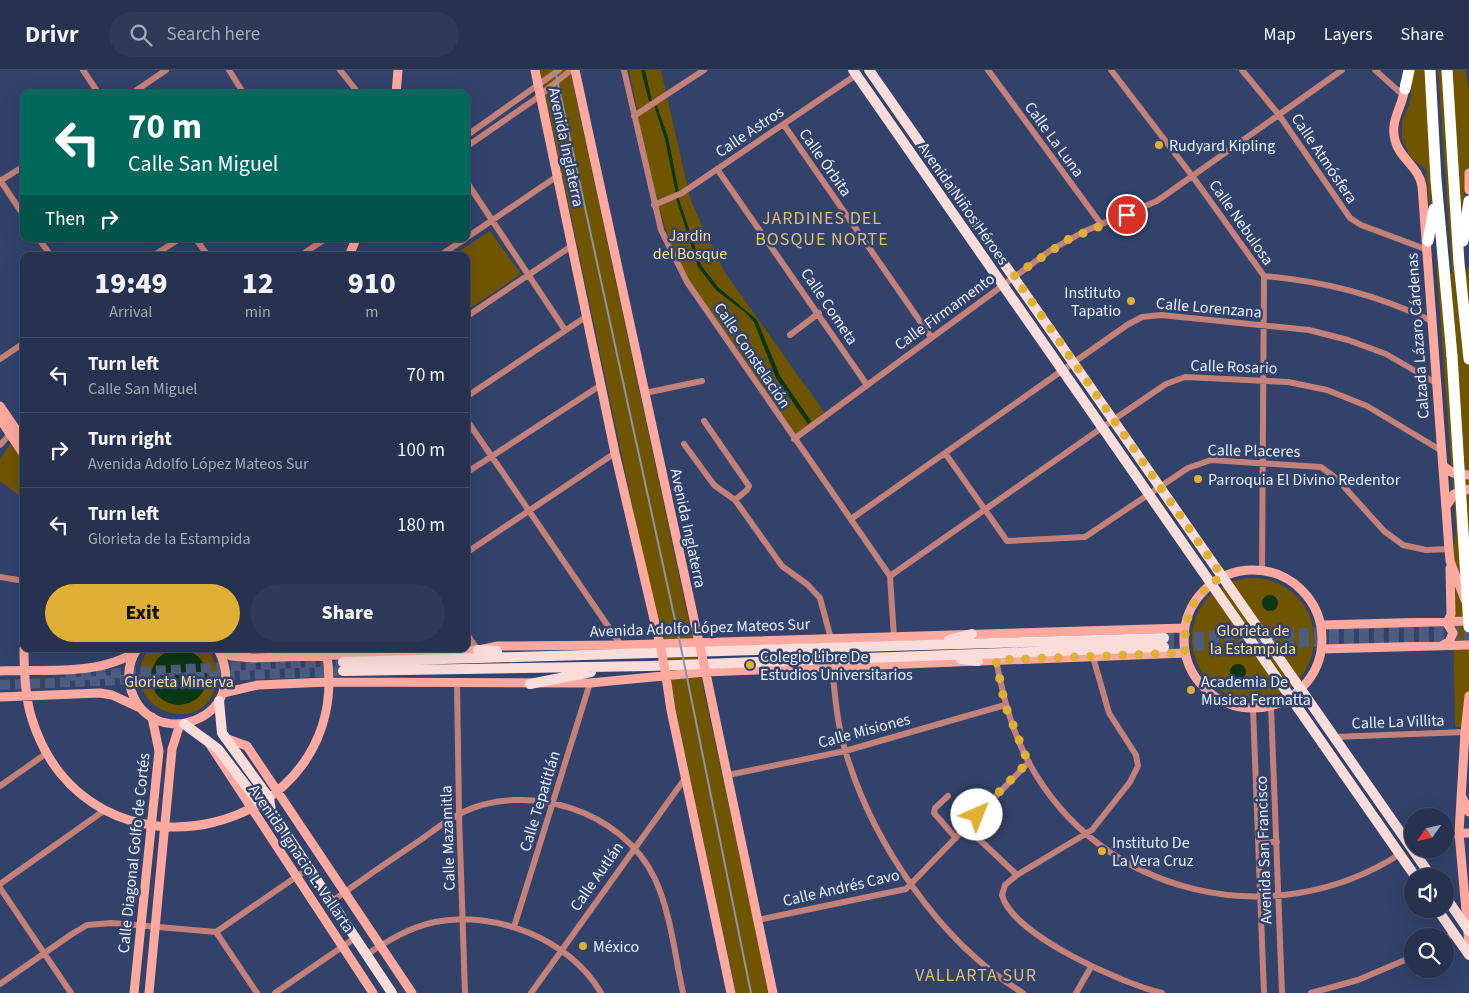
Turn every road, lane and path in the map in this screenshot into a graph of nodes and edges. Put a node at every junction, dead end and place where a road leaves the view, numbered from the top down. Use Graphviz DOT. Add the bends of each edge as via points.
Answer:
graph roads {
  1 [pos="83,70"];
  2 [pos="166,70"];
  3 [pos="229,70"];
  4 [pos="340,70"];
  5 [pos="398,70"];
  6 [pos="536,70"];
  7 [pos="559,70"];
  8 [pos="573,70"];
  9 [pos="624,70"];
  10 [pos="704,70"];
  11 [pos="869,70"];
  12 [pos="988,70"];
  13 [pos="1111,70"];
  14 [pos="1242,70"];
  15 [pos="1342,70"];
  16 [pos="1375,70"];
  17 [pos="1404,70"];
  18 [pos="1409,70"];
  19 [pos="1430,70"];
  20 [pos="1447,70"];
  21 [pos="854,72"];
  22 [pos="538,85"];
  23 [pos="96,90"];
  24 [pos="137,90"];
  25 [pos="242,90"];
  26 [pos="356,90"];
  27 [pos="396,90"];
  28 [pos="1404,92"];
  29 [pos="541,95"];
  30 [pos="634,116"];
  31 [pos="1279,116"];
  32 [pos="784,125"];
  33 [pos="470,133"];
  34 [pos="470,145"];
  35 [pos="20,168"];
  36 [pos="717,169"];
  37 [pos="1469,173"];
  38 [pos="559,176"];
  39 [pos="1193,177"];
  40 [pos="1436,180"];
  41 [pos="0,181"];
  42 [pos="470,187"];
  43 [pos="1469,190"];
  44 [pos="1469,201"];
  45 [pos="654,205"];
  46 [pos="20,210"];
  47 [pos="492,220"];
  48 [pos="1101,224"];
  49 [pos="470,235"];
  50 [pos="174,242"];
  51 [pos="321,242"];
  52 [pos="460,242"];
  53 [pos="573,245"];
  54 [pos="1428,246"];
  55 [pos="159,252"];
  56 [pos="306,252"];
  57 [pos="445,252"];
  58 [pos="1460,263"];
  59 [pos="528,275"];
  60 [pos="1014,276"];
  61 [pos="1264,276"];
  62 [pos="1003,285"];
  63 [pos="819,313"];
  64 [pos="470,314"];
  65 [pos="587,316"];
  66 [pos="1432,321"];
  67 [pos="1265,326"];
  68 [pos="566,330"];
  69 [pos="790,335"];
  70 [pos="931,337"];
  71 [pos="20,346"];
  72 [pos="0,359"];
  73 [pos="1469,359"];
  74 [pos="1074,362"];
  75 [pos="1063,370"];
  76 [pos="1264,380"];
  77 [pos="702,381"];
  78 [pos="1436,383"];
  79 [pos="601,385"];
  80 [pos="867,385"];
  81 [pos="645,393"];
  82 [pos="470,394"];
  83 [pos="0,406"];
  84 [pos="0,419"];
  85 [pos="1113,420"];
  86 [pos="704,421"];
  87 [pos="470,425"];
  88 [pos="1103,428"];
  89 [pos="17,431"];
  90 [pos="794,439"];
  91 [pos="684,444"];
  92 [pos="0,445"];
  93 [pos="1442,451"];
  94 [pos="615,453"];
  95 [pos="945,453"];
  96 [pos="492,456"];
  97 [pos="1263,462"];
  98 [pos="1443,466"];
  99 [pos="470,470"];
  100 [pos="1469,475"];
  101 [pos="1160,488"];
  102 [pos="1469,489"];
  103 [pos="1150,494"];
  104 [pos="732,497"];
  105 [pos="1446,506"];
  106 [pos="984,510"];
  107 [pos="530,511"];
  108 [pos="852,519"];
  109 [pos="1449,549"];
  110 [pos="470,550"];
  111 [pos="1450,561"];
  112 [pos="1262,570"];
  113 [pos="890,576"];
  114 [pos="1222,576"];
  115 [pos="0,577"];
  116 [pos="20,580"];
  117 [pos="1212,583"];
  118 [pos="1469,610"];
  119 [pos="1469,621"];
  120 [pos="1447,623"];
  121 [pos="1321,625"];
  122 [pos="1469,627"];
  123 [pos="1184,628"];
  124 [pos="972,634"];
  125 [pos="894,637"];
  126 [pos="470,639"];
  127 [pos="831,639"];
  128 [pos="1164,642"];
  129 [pos="699,645"];
  130 [pos="1443,645"];
  131 [pos="1469,645"];
  132 [pos="621,646"];
  133 [pos="660,646"];
  134 [pos="1321,649"];
  135 [pos="470,650"];
  136 [pos="478,650"];
  137 [pos="934,650"];
  138 [pos="24,652"];
  139 [pos="133,652"];
  140 [pos="135,652"];
  141 [pos="219,652"];
  142 [pos="224,652"];
  143 [pos="326,652"];
  144 [pos="1185,653"];
  145 [pos="601,654"];
  146 [pos="1093,657"];
  147 [pos="996,660"];
  148 [pos="978,662"];
  149 [pos="617,666"];
  150 [pos="832,667"];
  151 [pos="24,670"];
  152 [pos="705,670"];
  153 [pos="0,671"];
  154 [pos="665,672"];
  155 [pos="328,682"];
  156 [pos="458,683"];
  157 [pos="590,683"];
  158 [pos="530,684"];
  159 [pos="1296,693"];
  160 [pos="27,696"];
  161 [pos="1469,696"];
  162 [pos="0,697"];
  163 [pos="221,697"];
  164 [pos="1005,705"];
  165 [pos="1271,706"];
  166 [pos="1253,708"];
  167 [pos="143,710"];
  168 [pos="152,717"];
  169 [pos="182,724"];
  170 [pos="1465,732"];
  171 [pos="1333,737"];
  172 [pos="225,738"];
  173 [pos="845,751"];
  174 [pos="47,753"];
  175 [pos="1028,762"];
  176 [pos="728,775"];
  177 [pos="686,776"];
  178 [pos="0,786"];
  179 [pos="278,790"];
  180 [pos="1460,795"];
  181 [pos="948,796"];
  182 [pos="269,798"];
  183 [pos="552,804"];
  184 [pos="255,807"];
  185 [pos="105,810"];
  186 [pos="271,811"];
  187 [pos="1469,812"];
  188 [pos="459,814"];
  189 [pos="151,825"];
  190 [pos="164,827"];
  191 [pos="966,827"];
  192 [pos="1087,834"];
  193 [pos="1404,836"];
  194 [pos="1464,837"];
  195 [pos="956,838"];
  196 [pos="1259,842"];
  197 [pos="1277,842"];
  198 [pos="633,848"];
  199 [pos="1400,854"];
  200 [pos="308,868"];
  201 [pos="1410,868"];
  202 [pos="1017,875"];
  203 [pos="295,877"];
  204 [pos="0,884"];
  205 [pos="912,884"];
  206 [pos="0,888"];
  207 [pos="345,892"];
  208 [pos="1279,897"];
  209 [pos="1261,898"];
  210 [pos="331,902"];
  211 [pos="1454,909"];
  212 [pos="463,920"];
  213 [pos="758,920"];
  214 [pos="140,927"];
  215 [pos="514,927"];
  216 [pos="155,928"];
  217 [pos="1468,930"];
  218 [pos="216,932"];
  219 [pos="355,938"];
  220 [pos="1454,940"];
  221 [pos="1469,944"];
  222 [pos="380,946"];
  223 [pos="343,947"];
  224 [pos="561,950"];
  225 [pos="44,953"];
  226 [pos="366,955"];
  227 [pos="1469,955"];
  228 [pos="1404,960"];
  229 [pos="1091,967"];
  230 [pos="0,984"];
  231 [pos="1021,992"];
  232 [pos="71,993"];
  233 [pos="134,993"];
  234 [pos="149,993"];
  235 [pos="257,993"];
  236 [pos="275,993"];
  237 [pos="373,993"];
  238 [pos="392,993"];
  239 [pos="412,993"];
  240 [pos="465,993"];
  241 [pos="531,993"];
  242 [pos="601,993"];
  243 [pos="683,993"];
  244 [pos="731,993"];
  245 [pos="774,993"];
  246 [pos="1076,993"];
  247 [pos="1162,993"];
  248 [pos="1264,993"];
  249 [pos="1282,993"];
  250 [pos="1311,993"];
  1 -- 23 [label="street"];
  2 -- 24 [label="street"];
  3 -- 25 [label="street"];
  4 -- 26 [label="street"];
  5 -- 27 [label="street"];
  6 -- 22 [label="street, Avenida Inglaterra"];
  7 -- 22 [label="street"];
  8 -- 29 [label="street"];
  8 -- 81 [label="street, Avenida Inglaterra"];
  9 -- 30 [label="street, Calle Constelación"];
  10 -- 30 [label="street"];
  11 -- 60 [label="main road, Avenida Niños Héroes"];
  12 -- 48 [label="street, Calle La Luna"];
  13 -- 39 [label="street, Calle Nebulosa"];
  14 -- 31 [label="street, Calle Atmósfera"];
  15 -- 31 [label="street, Calle Firmamento"];
  16 -- 28 [label="street"];
  17 -- 28 [label="street, Calzada Lázaro Cárdenas"];
  18 -- 28 [label="highway"];
  19 -- 40 [label="highway, Calzada Lázaro Cárdenas"];
  20 -- 58 [label="highway"];
  21 -- 32 [label="street, Calle Astros"];
  21 -- 62 [label="main road, Avenida Niños Héroes"];
  22 -- 29 [label="street, Avenida Inglaterra"];
  22 -- 33 [label="street"];
  28 -- 54 [label="street, Calzada Lázaro Cárdenas" via="1394,118 1395,140 1401,154 1421,178"];
  29 -- 34 [label="street"];
  29 -- 38 [label="street, Avenida Inglaterra"];
  30 -- 45 [label="street, Calle Constelación"];
  31 -- 39 [label="street, Calle Firmamento"];
  31 -- 54 [label="street, Calle Atmósfera" via="1350,218 1361,225"];
  32 -- 36 [label="street, Calle Astros"];
  32 -- 70 [label="street, Calle Órbita"];
  35 -- 41 [label="street"];
  36 -- 45 [label="street, Calle Astros" via="682,193"];
  36 -- 63 [label="street, Calle Cometa"];
  37 -- 43 [label="street"];
  38 -- 47 [label="street"];
  38 -- 53 [label="street, Avenida Inglaterra"];
  39 -- 48 [label="street, Calle Firmamento" via="1156,201"];
  39 -- 61 [label="street, Calle Nebulosa"];
  40 -- 54 [label="highway"];
  40 -- 122 [label="highway, Calzada Lázaro Cárdenas, bridge"];
  41 -- 46 [label="street"];
  42 -- 47 [label="street"];
  44 -- 58 [label="highway"];
  45 -- 90 [label="street, Calle Constelación" via="661,230 687,282"];
  47 -- 49 [label="street"];
  47 -- 59 [label="street"];
  48 -- 60 [label="street, Calle Firmamento" via="1069,239"];
  50 -- 55 [label="street"];
  51 -- 56 [label="street"];
  52 -- 57 [label="street"];
  53 -- 59 [label="street"];
  53 -- 65 [label="street, Avenida Inglaterra"];
  54 -- 66 [label="street, Calzada Lázaro Cárdenas"];
  58 -- 73 [label="highway"];
  59 -- 64 [label="street"];
  59 -- 68 [label="street"];
  60 -- 62 [label="street, Calle Firmamento"];
  60 -- 74 [label="main road, Avenida Niños Héroes"];
  61 -- 66 [label="street" via="1351,289"];
  61 -- 67 [label="street, Calle Nebulosa"];
  62 -- 70 [label="street, Calle Firmamento"];
  62 -- 75 [label="main road, Avenida Niños Héroes"];
  63 -- 69 [label="street"];
  63 -- 80 [label="street, Calle Cometa"];
  65 -- 68 [label="street"];
  65 -- 79 [label="street, Avenida Inglaterra"];
  66 -- 78 [label="street, Calzada Lázaro Cárdenas"];
  67 -- 74 [label="street, Calle Lorenzana" via="1168,315 1142,317"];
  67 -- 76 [label="street, Calle Nebulosa"];
  67 -- 78 [label="street, Calle Lorenzana" via="1309,330 1348,340 1386,354"];
  68 -- 82 [label="street"];
  70 -- 80 [label="street, Calle Firmamento"];
  71 -- 72 [label="street"];
  74 -- 75 [label="street, Calle Lorenzana"];
  74 -- 85 [label="main road, Avenida Niños Héroes"];
  75 -- 88 [label="main road, Avenida Niños Héroes"];
  75 -- 95 [label="street, Calle Lorenzana"];
  76 -- 85 [label="street, Calle Rosario" via="1175,379"];
  76 -- 93 [label="street, Calle Rosario" via="1302,384 1345,396 1379,412"];
  76 -- 97 [label="street, Calle Nebulosa"];
  77 -- 81 [label="street"];
  78 -- 93 [label="street, Calzada Lázaro Cárdenas"];
  79 -- 94 [label="street, Avenida Inglaterra"];
  79 -- 96 [label="street"];
  80 -- 90 [label="street, Calle Firmamento"];
  81 -- 129 [label="street, Avenida Inglaterra"];
  83 -- 89 [label="street"];
  84 -- 89 [label="street"];
  85 -- 88 [label="street, Calle Rosario"];
  85 -- 101 [label="main road, Avenida Niños Héroes"];
  86 -- 104 [label="street" via="749,486"];
  87 -- 96 [label="street"];
  88 -- 103 [label="main road, Avenida Niños Héroes"];
  88 -- 106 [label="street, Calle Rosario"];
  89 -- 92 [label="street"];
  90 -- 108 [label="street, Calle Constelación"];
  91 -- 104 [label="street" via="714,485"];
  93 -- 98 [label="street, Calzada Lázaro Cárdenas"];
  94 -- 107 [label="street"];
  94 -- 133 [label="street, Avenida Inglaterra"];
  95 -- 106 [label="street, Calle Placeres"];
  95 -- 108 [label="street, Calle Lorenzana"];
  96 -- 99 [label="street"];
  96 -- 107 [label="street"];
  97 -- 101 [label="street, Calle Placeres" via="1204,461"];
  97 -- 109 [label="street, Calle Placeres" via="1321,467 1337,479 1384,531 1403,545 1426,550"];
  97 -- 112 [label="street, Calle Nebulosa"];
  98 -- 100 [label="street" via="1453,473"];
  98 -- 105 [label="street, Calzada Lázaro Cárdenas"];
  101 -- 103 [label="street, Calle Placeres"];
  101 -- 114 [label="main road, Avenida Niños Héroes"];
  102 -- 105 [label="street" via="1454,494"];
  103 -- 106 [label="street, Calle Placeres" via="1092,534 1078,539 1007,541"];
  103 -- 117 [label="main road, Avenida Niños Héroes"];
  104 -- 127 [label="street" via="774,556 820,598"];
  105 -- 109 [label="street, Calzada Lázaro Cárdenas"];
  106 -- 113 [label="street, Calle Rosario"];
  107 -- 110 [label="street"];
  107 -- 132 [label="street"];
  108 -- 113 [label="street, Calle Constelación"];
  109 -- 111 [label="street, Calzada Lázaro Cárdenas"];
  111 -- 118 [label="street, Calzada Lázaro Cárdenas"];
  111 -- 120 [label="street" via="1451,614"];
  112 -- 114 [label="street" via="1242,570"];
  112 -- 121 [label="street" via="1285,578 1300,588 1312,602"];
  113 -- 125 [label="street, Calle Constelación"];
  114 -- 117 [label="street"];
  114 -- 159 [label="main road, Avenida Niños Héroes"];
  115 -- 116 [label="street"];
  117 -- 123 [label="street" via="1196,598"];
  117 -- 159 [label="main road, Avenida Niños Héroes"];
  119 -- 120 [label="street"];
  120 -- 121 [label="street"];
  120 -- 130 [label="street" via="1452,636"];
  121 -- 134 [label="street"];
  123 -- 124 [label="street, Avenida Adolfo López Mateos Sur"];
  123 -- 144 [label="street"];
  124 -- 125 [label="street, Avenida Adolfo López Mateos Sur"];
  124 -- 137 [label="main road"];
  125 -- 127 [label="street, Avenida Adolfo López Mateos Sur"];
  126 -- 136 [label="street"];
  127 -- 129 [label="street, Avenida Adolfo López Mateos Sur"];
  128 -- 137 [label="main road, Avenida Adolfo López Mateos Sur"];
  129 -- 133 [label="street, Avenida Adolfo López Mateos Sur"];
  129 -- 152 [label="street, Avenida Inglaterra, bridge"];
  130 -- 131 [label="street"];
  130 -- 134 [label="street"];
  132 -- 133 [label="street, Avenida Adolfo López Mateos Sur"];
  132 -- 136 [label="street, Avenida Adolfo López Mateos Sur" via="498,646"];
  133 -- 154 [label="street, Avenida Inglaterra, bridge"];
  134 -- 159 [label="street" via="1319,662 1310,678"];
  135 -- 136 [label="street, Avenida Adolfo López Mateos Sur"];
  136 -- 145 [label="main road" via="567,650"];
  137 -- 145 [label="main road, Avenida Adolfo López Mateos Sur"];
  137 -- 148 [label="main road"];
  137 -- 149 [label="main road, Avenida Adolfo López Mateos Sur"];
  138 -- 151 [label="street"];
  139 -- 151 [label="street" via="116,663 99,667"];
  140 -- 167 [label="street" via="129,682"];
  141 -- 163 [label="street" via="226,670"];
  142 -- 143 [label="street, Avenida Adolfo López Mateos Sur" via="246,658"];
  143 -- 155 [label="street"];
  144 -- 146 [label="street"];
  144 -- 166 [label="street" via="1194,675 1210,692 1230,704"];
  145 -- 149 [label="main road, Avenida Adolfo López Mateos Sur" via="343,667"];
  146 -- 147 [label="street"];
  146 -- 192 [label="street" via="1107,708 1136,755 1138,766 1130,782"];
  147 -- 148 [label="street"];
  147 -- 164 [label="street"];
  148 -- 150 [label="street"];
  149 -- 158 [label="main road"];
  150 -- 152 [label="street"];
  150 -- 173 [label="street"];
  151 -- 153 [label="street"];
  151 -- 160 [label="street"];
  152 -- 154 [label="street"];
  152 -- 176 [label="street, Avenida Inglaterra"];
  154 -- 157 [label="street"];
  154 -- 177 [label="street, Avenida Inglaterra"];
  155 -- 156 [label="street"];
  155 -- 163 [label="street" via="258,685"];
  155 -- 179 [label="street" via="325,713 314,742 300,765"];
  156 -- 158 [label="street"];
  156 -- 188 [label="street, Calle Mazamitla"];
  157 -- 158 [label="street"];
  157 -- 183 [label="street, Calle Tepatitlán"];
  159 -- 165 [label="street"];
  159 -- 171 [label="main road"];
  159 -- 199 [label="main road"];
  160 -- 162 [label="street"];
  160 -- 167 [label="street" via="100,693 112,695"];
  160 -- 174 [label="street" via="31,716"];
  161 -- 170 [label="street"];
  163 -- 169 [label="street" via="204,717"];
  163 -- 172 [label="main road, Avenida Ignacio L. Vallarta" via="221,723"];
  164 -- 173 [label="street, Calle Misiones"];
  164 -- 175 [label="street"];
  165 -- 166 [label="street"];
  165 -- 197 [label="street, Avenida San Francisco"];
  166 -- 196 [label="street, Avenida San Francisco"];
  167 -- 168 [label="street"];
  168 -- 169 [label="street" via="170,724"];
  168 -- 189 [label="street, Calle Diagonal Golfo de Cortés" via="159,751"];
  169 -- 184 [label="main road, Avenida Ignacio L. Vallarta" via="218,749"];
  169 -- 190 [label="street, Calle Diagonal Golfo de Cortés" via="172,749"];
  170 -- 171 [label="street, Calle La Villita"];
  170 -- 180 [label="street"];
  171 -- 193 [label="main road"];
  172 -- 179 [label="street, Avenida Ignacio L. Vallarta" via="247,746"];
  172 -- 182 [label="main road, Avenida Ignacio L. Vallarta"];
  173 -- 176 [label="street, Calle Misiones"];
  173 -- 205 [label="street" via="873,819"];
  174 -- 178 [label="street"];
  174 -- 185 [label="street" via="83,795"];
  175 -- 191 [label="street, Calle Andrés Cavo"];
  175 -- 192 [label="street" via="1054,800"];
  176 -- 213 [label="street, Avenida Inglaterra"];
  177 -- 198 [label="street, Calle Autlán"];
  177 -- 244 [label="street, Avenida Inglaterra"];
  179 -- 182 [label="street"];
  179 -- 207 [label="street, Avenida Ignacio L. Vallarta"];
  180 -- 187 [label="street"];
  180 -- 194 [label="street"];
  181 -- 195 [label="street" via="934,812"];
  182 -- 184 [label="street"];
  182 -- 186 [label="main road, Avenida Ignacio L. Vallarta"];
  183 -- 188 [label="street" via="534,800 502,801"];
  183 -- 198 [label="street" via="587,814 608,826"];
  183 -- 215 [label="street, Calle Tepatitlán"];
  184 -- 186 [label="main road, Avenida Ignacio L. Vallarta"];
  184 -- 190 [label="street" via="229,820 205,826"];
  184 -- 203 [label="street, Avenida Ignacio L. Vallarta"];
  185 -- 189 [label="street"];
  185 -- 204 [label="street"];
  186 -- 200 [label="main road, Avenida Ignacio L. Vallarta"];
  188 -- 207 [label="street"];
  188 -- 212 [label="street, Calle Mazamitla"];
  189 -- 190 [label="street"];
  189 -- 214 [label="street, Calle Diagonal Golfo de Cortés"];
  190 -- 216 [label="street, Calle Diagonal Golfo de Cortés"];
  191 -- 195 [label="street, Calle Andrés Cavo"];
  191 -- 202 [label="street"];
  192 -- 202 [label="street"];
  192 -- 209 [label="street" via="1131,865 1166,881 1211,892"];
  194 -- 217 [label="street"];
  195 -- 205 [label="street, Calle Andrés Cavo"];
  196 -- 197 [label="street"];
  196 -- 209 [label="street, Avenida San Francisco"];
  197 -- 208 [label="street, Avenida San Francisco"];
  198 -- 224 [label="street, Calle Autlán"];
  198 -- 243 [label="street" via="647,865 661,893"];
  199 -- 201 [label="main road"];
  199 -- 208 [label="street" via="1346,881"];
  200 -- 203 [label="street"];
  200 -- 210 [label="main road, Avenida Ignacio L. Vallarta"];
  202 -- 229 [label="street" via="1003,889 1003,901 1008,909 1054,945"];
  203 -- 218 [label="street"];
  203 -- 223 [label="street, Avenida Ignacio L. Vallarta"];
  205 -- 213 [label="street, Calle Andrés Cavo" via="901,891"];
  205 -- 231 [label="street" via="959,942"];
  206 -- 225 [label="street"];
  207 -- 210 [label="street"];
  207 -- 222 [label="street, Avenida Ignacio L. Vallarta"];
  208 -- 209 [label="street"];
  208 -- 249 [label="street, Avenida San Francisco"];
  209 -- 248 [label="street, Avenida San Francisco"];
  210 -- 219 [label="main road, Avenida Ignacio L. Vallarta"];
  211 -- 217 [label="main road"];
  212 -- 215 [label="street"];
  212 -- 222 [label="street" via="421,926"];
  212 -- 240 [label="street, Calle Mazamitla"];
  213 -- 245 [label="street, Avenida Inglaterra"];
  214 -- 216 [label="street"];
  214 -- 225 [label="street" via="103,923 88,926"];
  214 -- 233 [label="street, Calle Diagonal Golfo de Cortés"];
  215 -- 224 [label="street"];
  216 -- 218 [label="street"];
  216 -- 234 [label="street, Calle Diagonal Golfo de Cortés"];
  217 -- 221 [label="street"];
  218 -- 235 [label="street"];
  219 -- 223 [label="street"];
  219 -- 226 [label="main road, Avenida Ignacio L. Vallarta"];
  220 -- 227 [label="main road"];
  222 -- 226 [label="street"];
  222 -- 239 [label="street, Avenida Ignacio L. Vallarta"];
  223 -- 236 [label="street"];
  223 -- 237 [label="street, Avenida Ignacio L. Vallarta"];
  224 -- 241 [label="street, Calle Autlán"];
  224 -- 242 [label="street" via="587,973"];
  225 -- 230 [label="street"];
  225 -- 232 [label="street"];
  226 -- 238 [label="main road, Avenida Ignacio L. Vallarta"];
  228 -- 250 [label="street" via="1358,980"];
  229 -- 246 [label="street"];
  229 -- 247 [label="street"];
}
